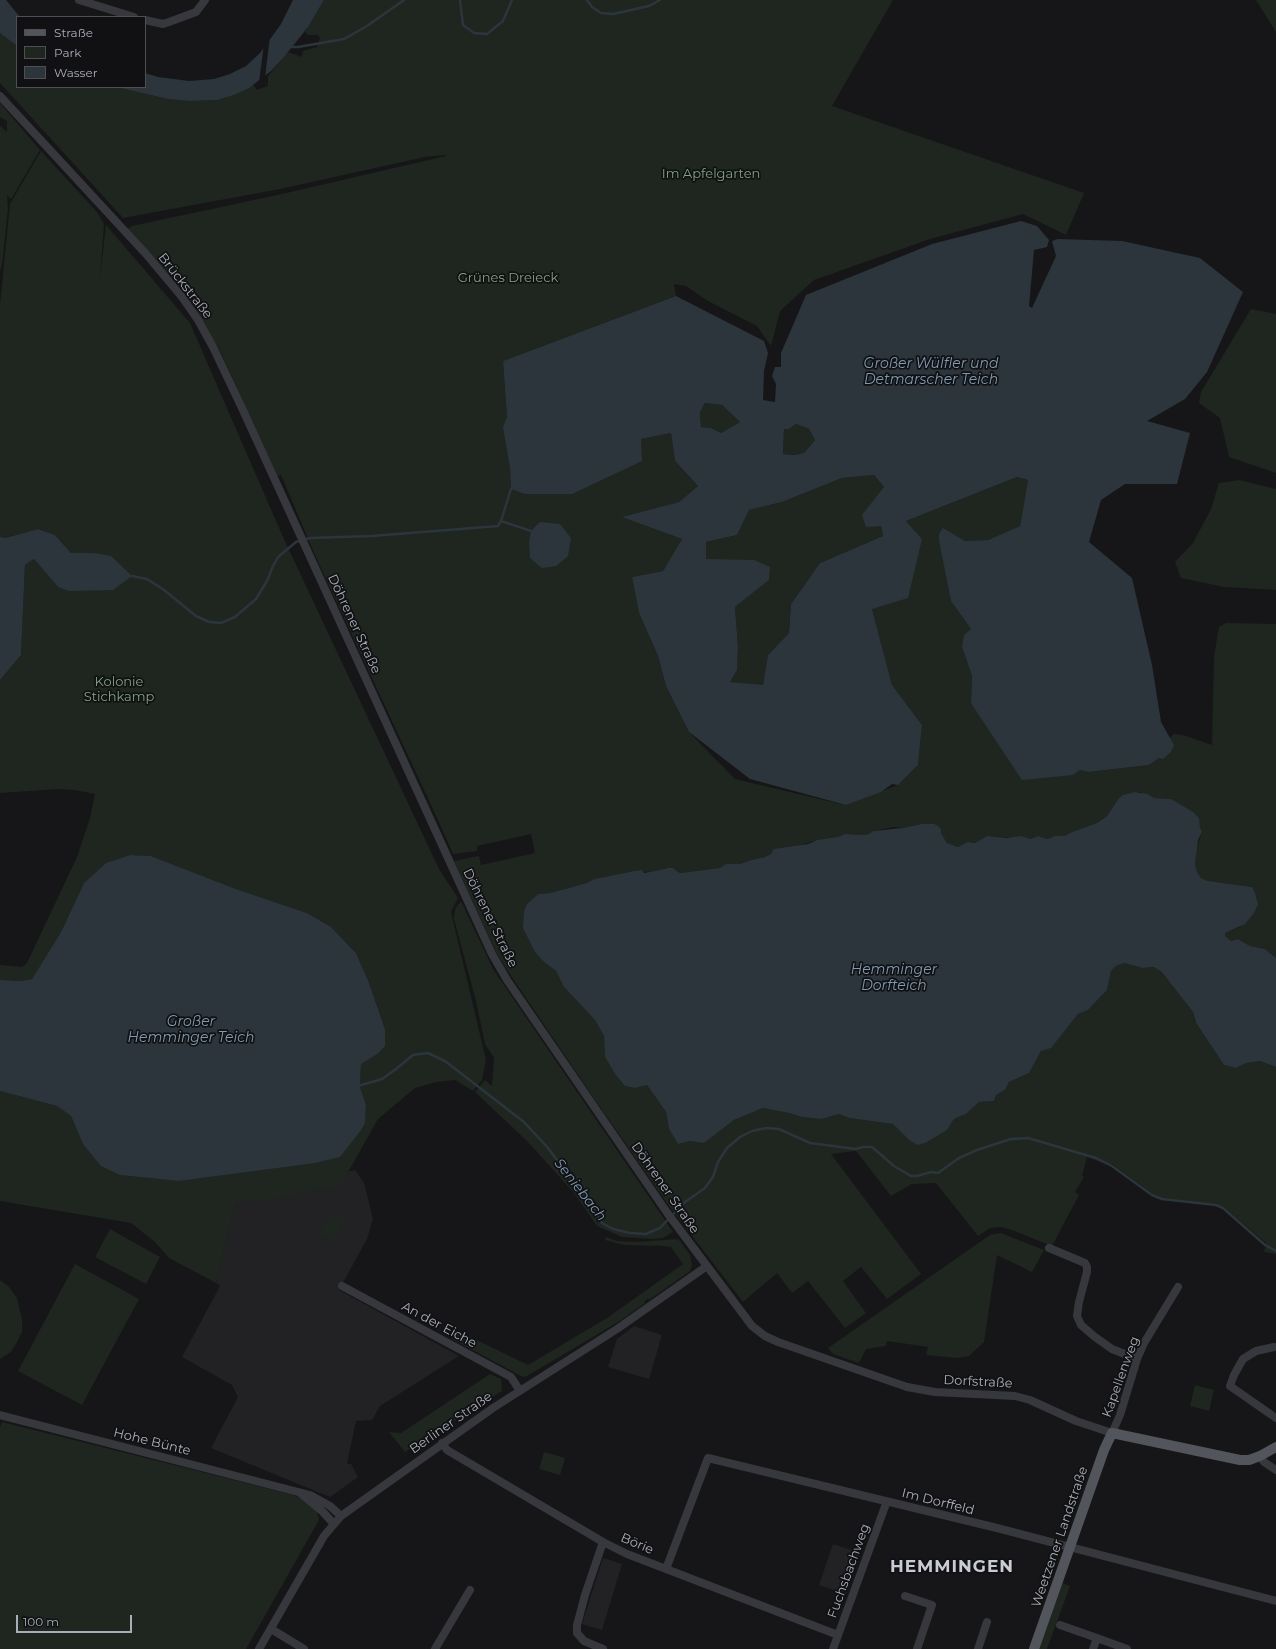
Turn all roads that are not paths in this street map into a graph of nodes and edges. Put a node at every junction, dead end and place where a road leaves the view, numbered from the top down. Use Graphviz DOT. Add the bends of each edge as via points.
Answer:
graph roads {
  1 [pos="79,0"];
  2 [pos="205,0"];
  3 [pos="129,16"];
  4 [pos="146,20"];
  5 [pos="0,96"];
  6 [pos="306,549"];
  7 [pos="1049,1248"];
  8 [pos="707,1266"];
  9 [pos="342,1286"];
  10 [pos="1178,1287"];
  11 [pos="1274,1347"];
  12 [pos="1137,1359"];
  13 [pos="520,1391"];
  14 [pos="0,1415"];
  15 [pos="1276,1418"];
  16 [pos="1112,1434"];
  17 [pos="442,1443"];
  18 [pos="1276,1447"];
  19 [pos="1260,1456"];
  20 [pos="1276,1470"];
  21 [pos="298,1492"];
  22 [pos="887,1501"];
  23 [pos="341,1516"];
  24 [pos="333,1523"];
  25 [pos="602,1542"];
  26 [pos="1070,1548"];
  27 [pos="666,1569"];
  28 [pos="470,1590"];
  29 [pos="905,1596"];
  30 [pos="1276,1601"];
  31 [pos="987,1622"];
  32 [pos="1060,1625"];
  33 [pos="271,1629"];
  34 [pos="838,1635"];
  35 [pos="1097,1638"];
  36 [pos="259,1649"];
  37 [pos="304,1649"];
  38 [pos="435,1649"];
  39 [pos="603,1649"];
  40 [pos="833,1649"];
  41 [pos="916,1649"];
  42 [pos="978,1649"];
  43 [pos="1034,1649"];
  44 [pos="1094,1649"];
  45 [pos="1127,1649"];
  1 -- 3 [label="street"];
  2 -- 4 [label="street" via="196,12 169,22 163,24"];
  5 -- 6 [label="street, Brückstraße" via="146,254 190,308 206,332 223,366"];
  6 -- 8 [label="street, Döhrener Straße" via="486,941 507,980 668,1214"];
  7 -- 12 [label="street" via="1087,1267 1088,1272 1079,1302 1078,1316 1081,1325 1112,1349"];
  8 -- 13 [label="street, Berliner Straße" via="618,1329"];
  8 -- 16 [label="street, Dorfstraße" via="752,1326 764,1336 778,1342 907,1387 941,1392 1015,1396 1030,1400"];
  9 -- 13 [label="street, An der Eiche" via="512,1378"];
  10 -- 12 [label="street, Kapellenweg"];
  11 -- 15 [label="street" via="1256,1351 1243,1359 1230,1386"];
  12 -- 16 [label="street, Kapellenweg"];
  13 -- 17 [label="street, Berliner Straße"];
  14 -- 21 [label="street, Hohe Bünte"];
  16 -- 19 [label="main road, Dorfstraße" via="1240,1460"];
  16 -- 26 [label="main road, Weetzener Landstraße"];
  17 -- 23 [label="street, Berliner Straße"];
  17 -- 25 [label="street, Börie" via="447,1450"];
  18 -- 19 [label="main road, Dorfstraße"];
  19 -- 20 [label="street"];
  21 -- 23 [label="street, Hohe Bünte" via="322,1500"];
  21 -- 24 [label="street, Hohe Bünte"];
  22 -- 26 [label="street, Im Dorffeld"];
  22 -- 27 [label="street, Im Dorffeld" via="708,1458"];
  22 -- 34 [label="street, Fuchsbachweg"];
  23 -- 24 [label="street, Berliner Straße"];
  24 -- 33 [label="street, Berliner Straße"];
  25 -- 27 [label="street, Börie"];
  25 -- 39 [label="street" via="585,1595 577,1633 584,1642"];
  26 -- 30 [label="street, Im Dorffeld"];
  26 -- 43 [label="main road, Weetzener Landstraße"];
  27 -- 34 [label="street, Börie"];
  28 -- 38 [label="street"];
  29 -- 41 [label="street" via="932,1605"];
  31 -- 42 [label="street"];
  32 -- 35 [label="street"];
  33 -- 36 [label="street, Berliner Straße"];
  33 -- 37 [label="street"];
  34 -- 40 [label="street, Fuchsbachweg"];
  35 -- 44 [label="street"];
  35 -- 45 [label="street"];
}
